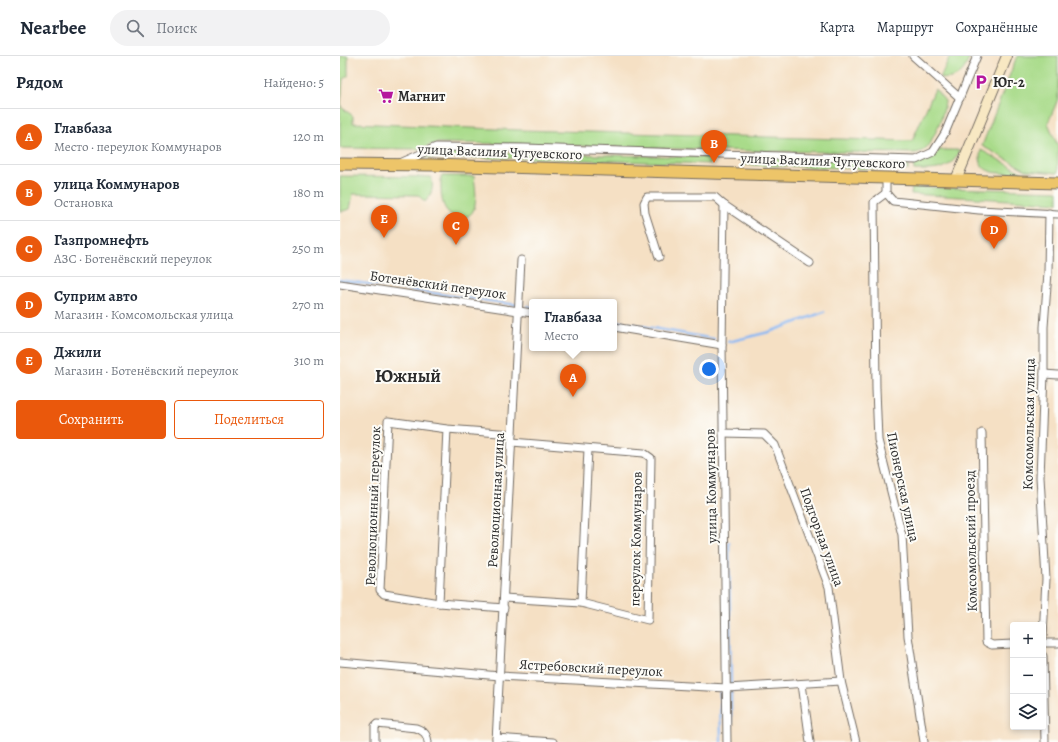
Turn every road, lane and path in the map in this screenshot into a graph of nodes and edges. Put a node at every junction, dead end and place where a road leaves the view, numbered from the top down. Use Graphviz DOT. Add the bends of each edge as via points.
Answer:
graph roads {
  1 [pos="913,56"];
  2 [pos="977,56"];
  3 [pos="1007,56"];
  4 [pos="960,98"];
  5 [pos="340,164"];
  6 [pos="396,164"];
  7 [pos="886,178"];
  8 [pos="956,180"];
  9 [pos="1058,183"];
  10 [pos="886,193"];
  11 [pos="724,205"];
  12 [pos="1049,213"];
  13 [pos="1058,214"];
  14 [pos="659,257"];
  15 [pos="521,260"];
  16 [pos="810,263"];
  17 [pos="340,284"];
  18 [pos="518,310"];
  19 [pos="529,312"];
  20 [pos="617,328"];
  21 [pos="722,345"];
  22 [pos="1044,374"];
  23 [pos="1058,375"];
  24 [pos="447,429"];
  25 [pos="723,433"];
  26 [pos="982,433"];
  27 [pos="512,434"];
  28 [pos="512,442"];
  29 [pos="588,449"];
  30 [pos="504,598"];
  31 [pos="439,603"];
  32 [pos="581,603"];
  33 [pos="504,608"];
  34 [pos="1044,622"];
  35 [pos="1046,643"];
  36 [pos="1058,643"];
  37 [pos="1010,644"];
  38 [pos="1043,658"];
  39 [pos="340,662"];
  40 [pos="500,676"];
  41 [pos="841,681"];
  42 [pos="802,684"];
  43 [pos="727,688"];
  44 [pos="496,740"];
  45 [pos="374,742"];
  46 [pos="428,742"];
  47 [pos="553,742"];
  48 [pos="727,742"];
  49 [pos="810,742"];
  50 [pos="856,742"];
  51 [pos="924,742"];
  52 [pos="1045,742"];
  1 -- 4 [label="street"];
  2 -- 4 [label="street"];
  3 -- 8 [label="main road"];
  4 -- 6 [label="street, улица Василия Чугуевского" via="945,133 933,152 916,160 524,148 436,148"];
  5 -- 6 [label="main road, улица Василия Чугуевского"];
  6 -- 7 [label="main road, улица Василия Чугуевского"];
  7 -- 8 [label="main road, улица Василия Чугуевского"];
  7 -- 10 [label="street"];
  8 -- 9 [label="main road, улица Василия Чугуевского"];
  10 -- 12 [label="street" via="893,201 906,203"];
  10 -- 51 [label="street, Пионерская улица" via="874,202 878,440 902,535 908,636"];
  11 -- 14 [label="street" via="715,196 647,197 644,204 645,213"];
  11 -- 16 [label="street"];
  11 -- 21 [label="street, улица Коммунаров"];
  12 -- 13 [label="street"];
  12 -- 22 [label="street, Комсомольская улица"];
  15 -- 18 [label="street, Революционная улица"];
  17 -- 18 [label="street, Ботенёвский переулок"];
  18 -- 19 [label="street, Ботенёвский переулок"];
  18 -- 27 [label="street, Революционная улица"];
  20 -- 21 [label="street"];
  21 -- 25 [label="street, улица Коммунаров"];
  22 -- 23 [label="street"];
  22 -- 34 [label="street, Комсомольская улица" via="1040,477 1046,579"];
  24 -- 27 [label="street, Революционный переулок"];
  24 -- 31 [label="street"];
  24 -- 31 [label="street, Революционный переулок" via="388,422 380,590 384,594"];
  25 -- 41 [label="street, Подгорная улица" via="764,434 775,446 829,588"];
  25 -- 43 [label="street, улица Коммунаров"];
  26 -- 37 [label="street, Комсомольский проезд" via="986,642 992,645"];
  27 -- 28 [label="street, Революционная улица"];
  28 -- 29 [label="street"];
  28 -- 30 [label="street, Революционная улица"];
  29 -- 32 [label="street"];
  29 -- 32 [label="street, переулок Коммунаров" via="644,452 650,458 648,620"];
  30 -- 32 [label="street"];
  30 -- 33 [label="street, Революционная улица"];
  31 -- 33 [label="street, Революционный переулок"];
  33 -- 40 [label="street, Революционная улица"];
  35 -- 36 [label="street"];
  38 -- 52 [label="street"];
  39 -- 40 [label="street, Ястребовский переулок"];
  40 -- 43 [label="street, Ястребовский переулок"];
  40 -- 44 [label="street, Революционная улица"];
  41 -- 42 [label="street, Ястребовский переулок"];
  41 -- 50 [label="street, Подгорная улица"];
  42 -- 43 [label="street, Ястребовский переулок"];
  42 -- 49 [label="street"];
  43 -- 48 [label="street, улица Коммунаров"];
  44 -- 47 [label="street"];
  45 -- 46 [label="street" via="377,724 422,730"];
}
